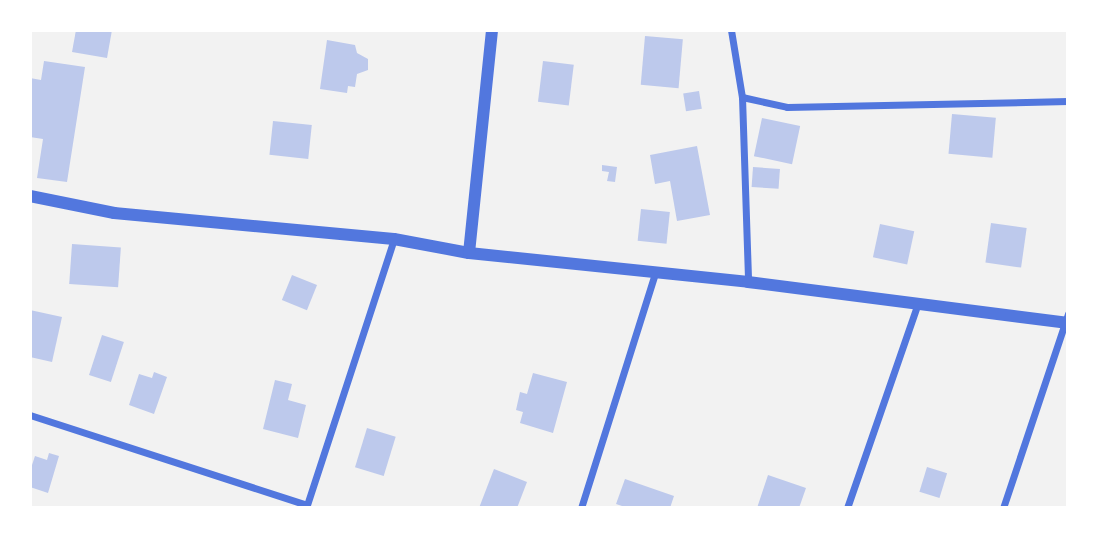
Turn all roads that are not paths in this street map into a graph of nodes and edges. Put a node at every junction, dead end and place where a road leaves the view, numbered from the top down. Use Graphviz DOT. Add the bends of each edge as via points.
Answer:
graph roads {
  1 [pos="492,30"];
  2 [pos="731,30"];
  3 [pos="742,97"];
  4 [pos="1068,101"];
  5 [pos="30,196"];
  6 [pos="394,239"];
  7 [pos="469,253"];
  8 [pos="655,273"];
  9 [pos="748,282"];
  10 [pos="918,303"];
  11 [pos="1067,320"];
  12 [pos="30,415"];
  13 [pos="306,507"];
  14 [pos="581,508"];
  15 [pos="847,508"];
  16 [pos="1003,508"];
  1 -- 7 [label="street"];
  2 -- 3 [label="street"];
  3 -- 4 [label="street" via="787,107"];
  3 -- 9 [label="street"];
  5 -- 6 [label="street" via="114,214"];
  6 -- 7 [label="street"];
  6 -- 13 [label="street"];
  7 -- 8 [label="street"];
  8 -- 9 [label="street"];
  8 -- 14 [label="street"];
  9 -- 10 [label="street"];
  10 -- 11 [label="street"];
  10 -- 15 [label="street"];
  11 -- 16 [label="street"];
  12 -- 13 [label="street"];
}
